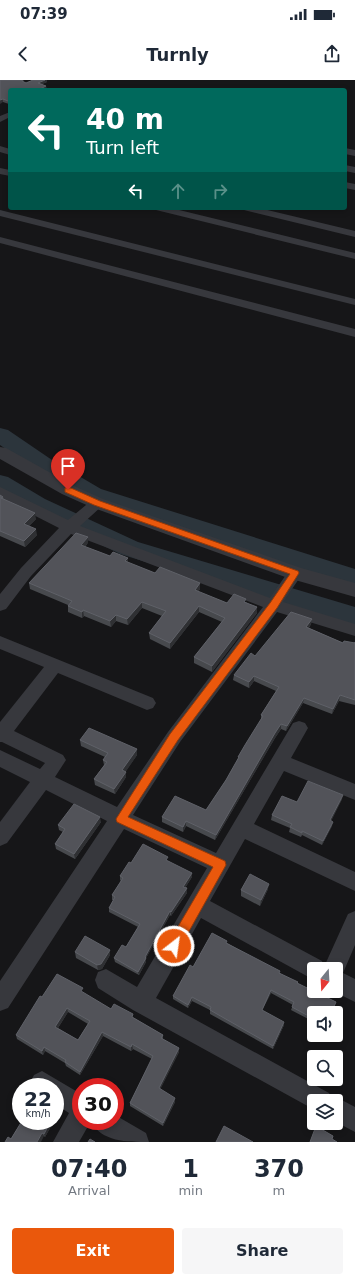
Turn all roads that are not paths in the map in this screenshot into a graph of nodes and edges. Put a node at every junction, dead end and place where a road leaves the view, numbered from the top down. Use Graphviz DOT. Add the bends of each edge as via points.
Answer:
graph roads {
  1 [pos="256,210"];
  2 [pos="186,211"];
  3 [pos="0,212"];
  4 [pos="323,226"];
  5 [pos="355,234"];
  6 [pos="0,240"];
  7 [pos="306,244"];
  8 [pos="355,256"];
  9 [pos="355,302"];
  10 [pos="355,332"];
  11 [pos="0,452"];
  12 [pos="0,492"];
  13 [pos="92,507"];
  14 [pos="72,525"];
  15 [pos="292,577"];
  16 [pos="355,590"];
  17 [pos="275,603"];
  18 [pos="0,605"];
  19 [pos="355,630"];
  20 [pos="0,642"];
  21 [pos="55,665"];
  22 [pos="147,703"];
  23 [pos="299,728"];
  24 [pos="1,734"];
  25 [pos="0,758"];
  26 [pos="280,761"];
  27 [pos="43,779"];
  28 [pos="355,792"];
  29 [pos="121,819"];
  30 [pos="242,828"];
  31 [pos="0,837"];
  32 [pos="221,865"];
  33 [pos="355,882"];
  34 [pos="198,905"];
  35 [pos="355,921"];
  36 [pos="337,962"];
  37 [pos="307,965"];
  38 [pos="106,980"];
  39 [pos="343,985"];
  40 [pos="355,991"];
  41 [pos="0,1000"];
  42 [pos="141,1002"];
  43 [pos="308,1094"];
  44 [pos="343,1113"];
  45 [pos="355,1120"];
  46 [pos="72,1130"];
  47 [pos="118,1130"];
  48 [pos="65,1142"];
  49 [pos="137,1142"];
  1 -- 4 [label="street"];
  2 -- 7 [label="street"];
  3 -- 9 [label="street"];
  4 -- 5 [label="street"];
  4 -- 7 [label="street"];
  6 -- 10 [label="street"];
  7 -- 8 [label="street"];
  11 -- 13 [label="street" via="68,490"];
  12 -- 14 [label="street"];
  13 -- 14 [label="street"];
  13 -- 15 [label="street"];
  14 -- 17 [label="street" via="126,550"];
  14 -- 18 [label="street" via="26,572"];
  15 -- 16 [label="street"];
  15 -- 17 [label="street"];
  17 -- 19 [label="street"];
  17 -- 29 [label="street" via="174,737"];
  20 -- 21 [label="street"];
  21 -- 22 [label="street"];
  21 -- 24 [label="street"];
  23 -- 26 [label="street"];
  24 -- 27 [label="street" via="56,760"];
  25 -- 27 [label="street"];
  26 -- 28 [label="street"];
  26 -- 30 [label="street"];
  27 -- 29 [label="street"];
  27 -- 31 [label="street"];
  29 -- 32 [label="street"];
  29 -- 41 [label="street"];
  30 -- 32 [label="street"];
  30 -- 33 [label="street"];
  32 -- 34 [label="street"];
  34 -- 37 [label="street"];
  34 -- 42 [label="street"];
  35 -- 36 [label="street"];
  38 -- 42 [label="street"];
  39 -- 40 [label="street"];
  42 -- 43 [label="street"];
  44 -- 45 [label="street"];
  46 -- 48 [label="street"];
  47 -- 49 [label="street"];
}
